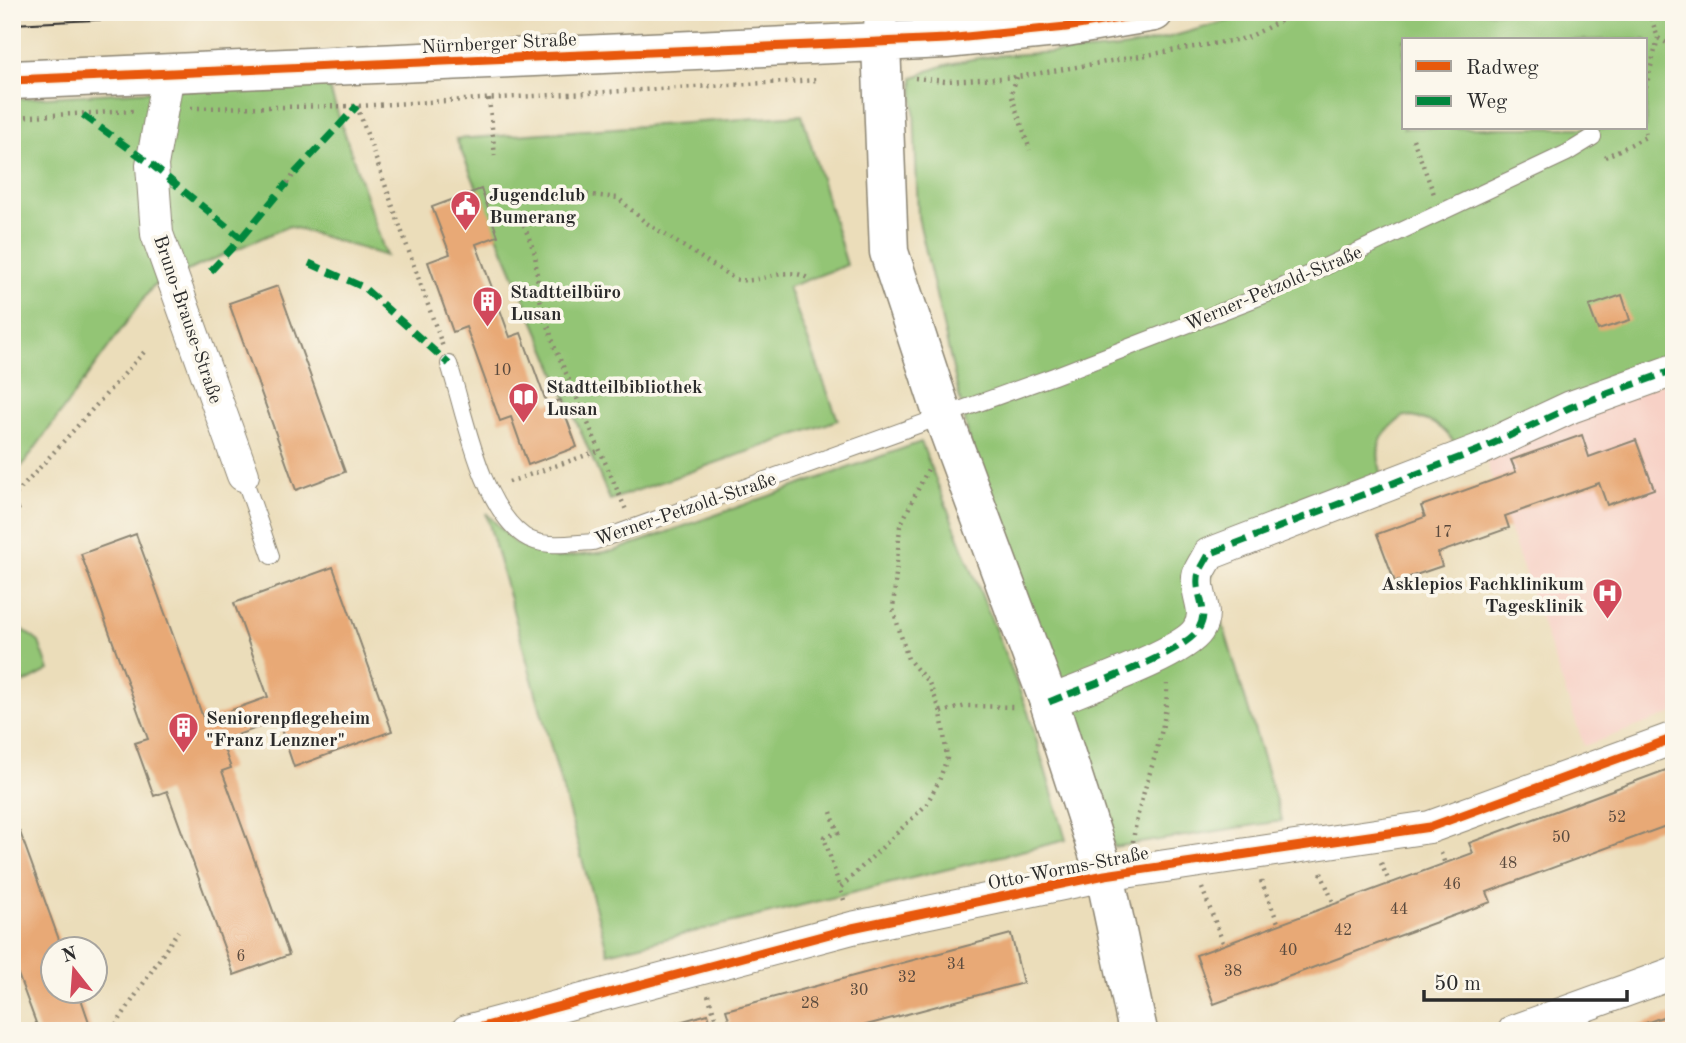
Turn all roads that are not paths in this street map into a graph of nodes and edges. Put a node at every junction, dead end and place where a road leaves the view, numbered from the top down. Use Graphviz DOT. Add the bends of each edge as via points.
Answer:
graph roads {
  1 [pos="1154,12"];
  2 [pos="881,27"];
  3 [pos="169,74"];
  4 [pos="12,80"];
  5 [pos="1593,137"];
  6 [pos="449,364"];
  7 [pos="1674,370"];
  8 [pos="947,425"];
  9 [pos="243,475"];
  10 [pos="271,556"];
  11 [pos="1049,702"];
  12 [pos="1674,738"];
  13 [pos="1117,873"];
  14 [pos="1674,973"];
  15 [pos="467,1031"];
  16 [pos="1138,1031"];
  17 [pos="1514,1031"];
  1 -- 2 [label="street, Nürnberger Straße" via="1066,27"];
  2 -- 3 [label="street, Nürnberger Straße"];
  2 -- 8 [label="street" via="889,252"];
  3 -- 4 [label="street, Nürnberger Straße"];
  3 -- 9 [label="street, Bruno-Brause-Straße" via="152,165 157,234"];
  5 -- 8 [label="lane, Werner-Petzold-Straße" via="1267,294"];
  6 -- 8 [label="lane, Werner-Petzold-Straße" via="488,489 505,517 525,537 548,544 593,542"];
  7 -- 11 [label="street" via="1209,554 1198,577 1205,611 1198,631 1162,655"];
  8 -- 11 [label="street"];
  9 -- 10 [label="lane, Bruno-Brause-Straße"];
  11 -- 13 [label="street"];
  12 -- 13 [label="street, Otto-Worms-Straße" via="1430,827"];
  13 -- 15 [label="street, Otto-Worms-Straße" via="852,928"];
  13 -- 16 [label="street"];
  14 -- 17 [label="street"];
}
